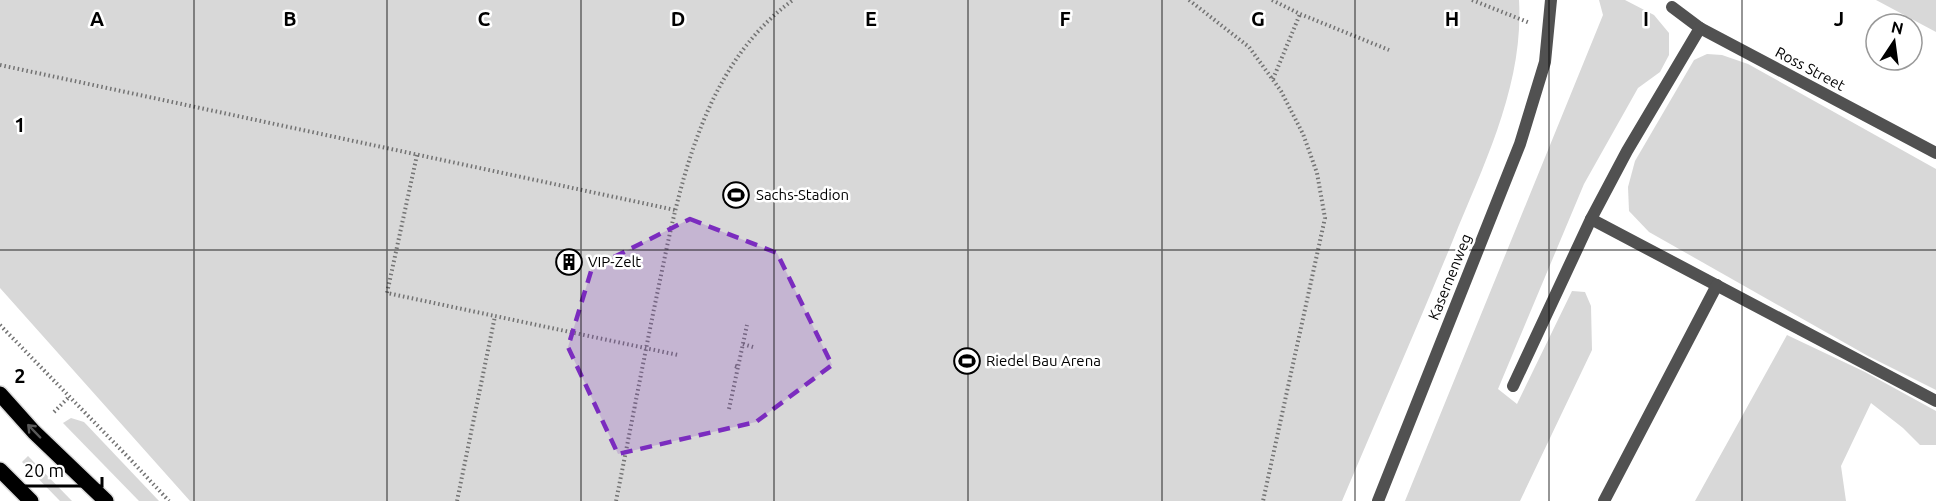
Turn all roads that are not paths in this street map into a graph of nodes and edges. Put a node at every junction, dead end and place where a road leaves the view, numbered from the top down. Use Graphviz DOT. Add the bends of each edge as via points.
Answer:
graph roads {
  1 [pos="1551,0"];
  2 [pos="1672,7"];
  3 [pos="1700,28"];
  4 [pos="1936,153"];
  5 [pos="1591,219"];
  6 [pos="1717,285"];
  7 [pos="1513,386"];
  8 [pos="0,394"];
  9 [pos="1936,401"];
  10 [pos="0,470"];
  11 [pos="31,501"];
  12 [pos="106,501"];
  13 [pos="1378,501"];
  14 [pos="1604,501"];
  1 -- 13 [label="street, Kasernenweg" via="1545,62 1520,144"];
  2 -- 3 [label="street, Ross Street"];
  3 -- 4 [label="street, Ross Street"];
  3 -- 5 [label="street"];
  5 -- 6 [label="street"];
  5 -- 7 [label="street"];
  6 -- 9 [label="street"];
  6 -- 14 [label="street"];
  12 -- 8 [label="main road, one-way"];
  10 -- 11 [label="main road"];
}
